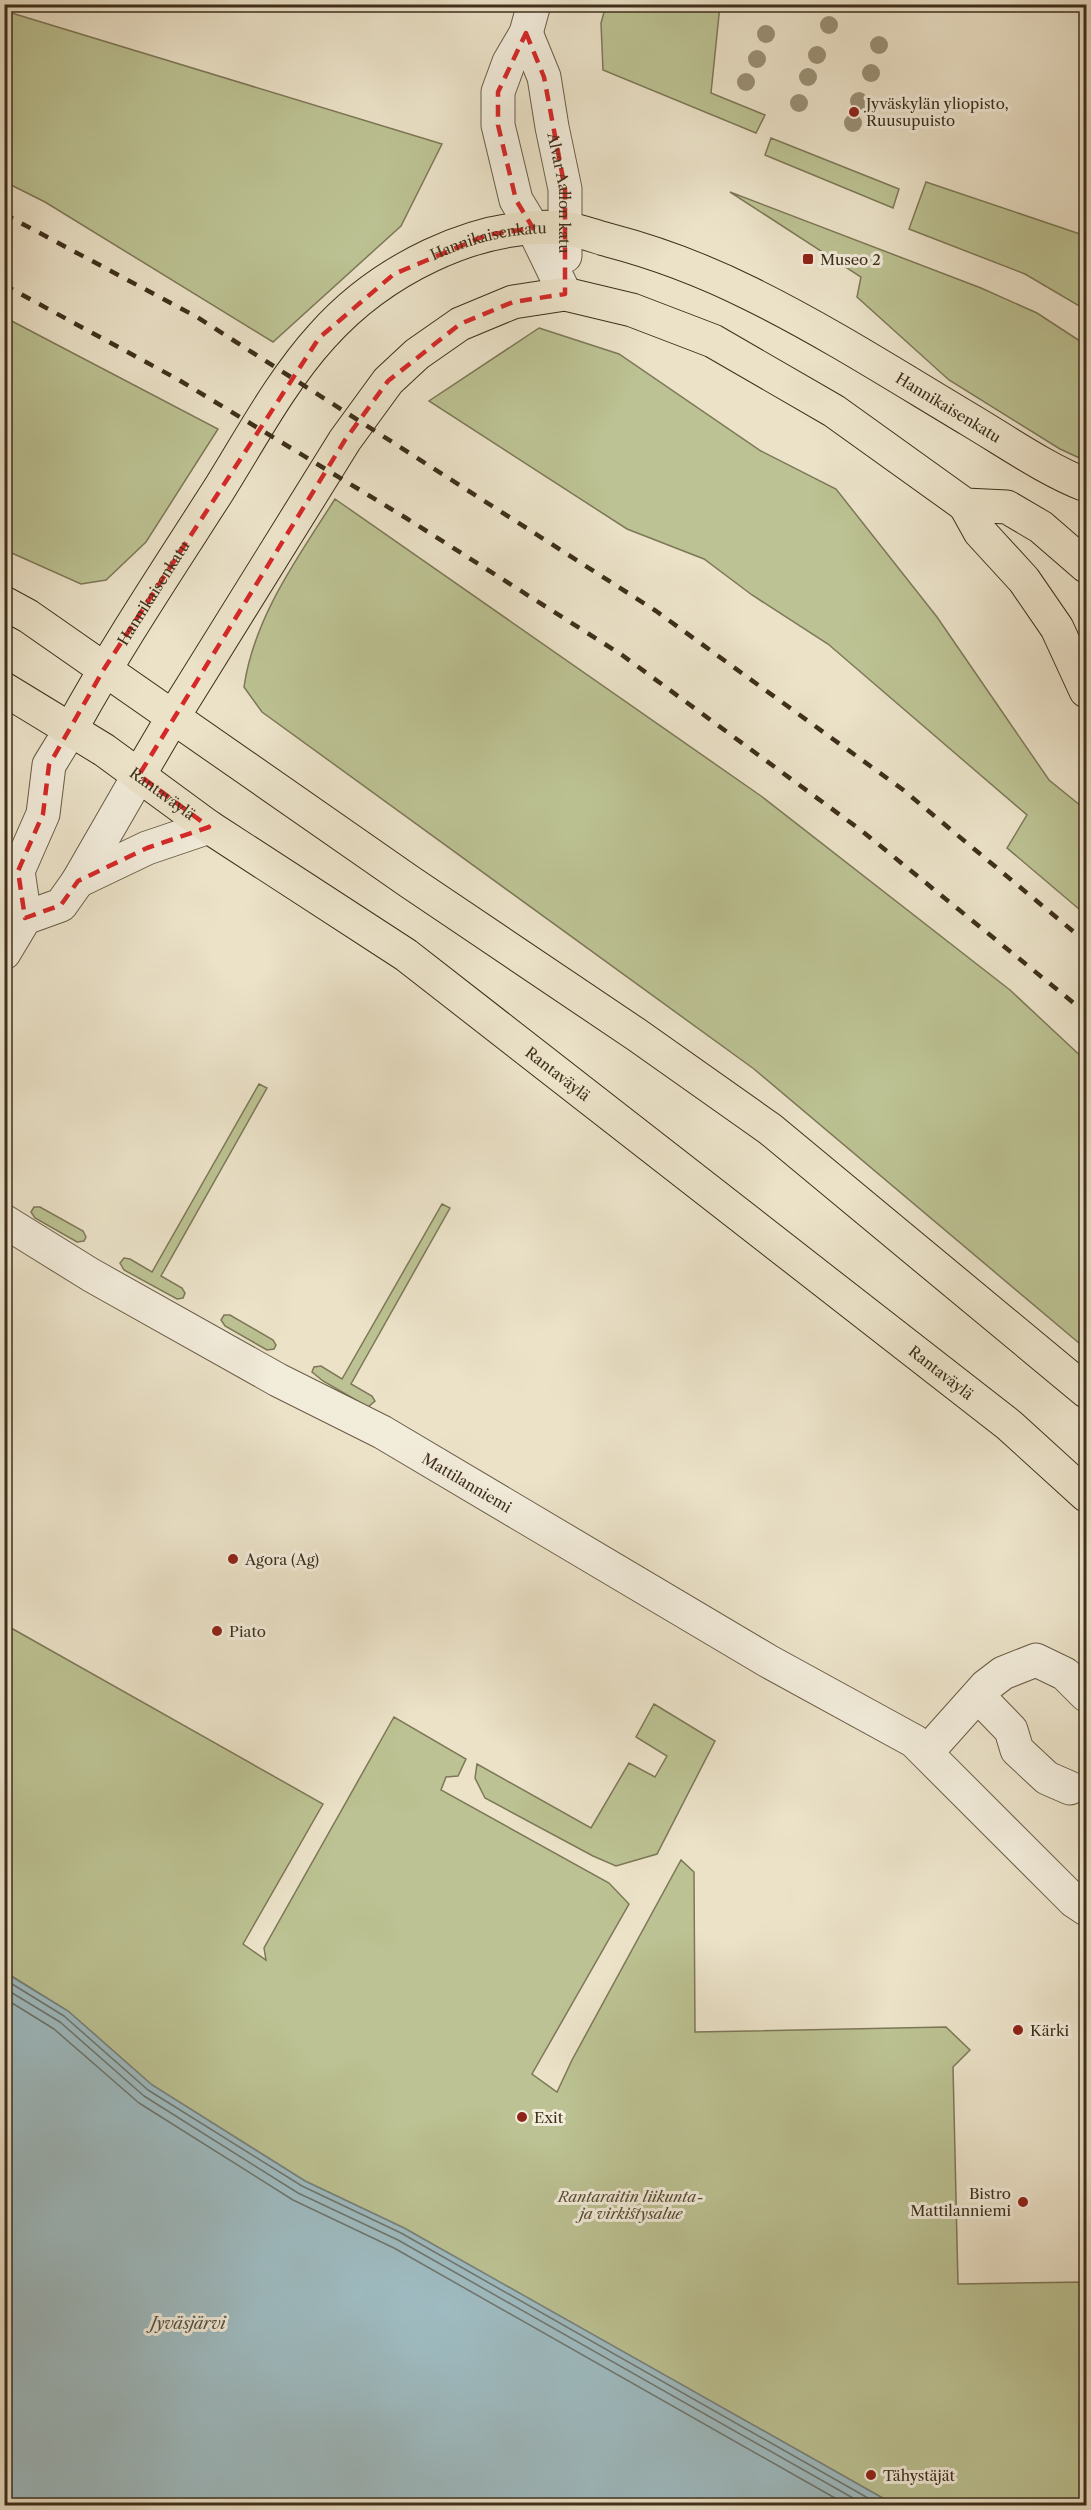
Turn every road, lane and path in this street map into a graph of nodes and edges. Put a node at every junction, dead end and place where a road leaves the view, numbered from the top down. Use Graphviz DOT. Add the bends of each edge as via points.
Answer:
graph roads {
  1 [pos="530,19"];
  2 [pos="533,228"];
  3 [pos="566,228"];
  4 [pos="565,294"];
  5 [pos="1086,485"];
  6 [pos="965,505"];
  7 [pos="1086,566"];
  8 [pos="4,603"];
  9 [pos="104,669"];
  10 [pos="4,689"];
  11 [pos="1086,691"];
  12 [pos="172,717"];
  13 [pos="71,729"];
  14 [pos="139,775"];
  15 [pos="209,827"];
  16 [pos="78,881"];
  17 [pos="25,918"];
  18 [pos="4,953"];
  19 [pos="4,1221"];
  20 [pos="1086,1391"];
  21 [pos="1086,1495"];
  22 [pos="1086,1695"];
  23 [pos="978,1696"];
  24 [pos="1011,1730"];
  25 [pos="927,1752"];
  26 [pos="1086,1909"];
  1 -- 2 [label="street, Alvar Aallon katu" via="498,92 498,125 516,201"];
  1 -- 3 [label="street, Alvar Aallon katu" via="565,189"];
  2 -- 3 [label="main road, Hannikaisenkatu"];
  2 -- 4 [label="street, Alvar Aallon katu"];
  2 -- 9 [label="main road, Hannikaisenkatu" via="486,235 442,250 394,274 334,322 276,398"];
  3 -- 4 [label="street, Alvar Aallon katu"];
  3 -- 5 [label="main road, Hannikaisenkatu" via="695,267 754,295"];
  4 -- 6 [label="main road" via="632,310 713,341 834,411"];
  4 -- 12 [label="main road" via="513,302 460,324 417,354 388,381 345,440"];
  6 -- 7 [label="main road" via="1007,507 1041,527"];
  6 -- 11 [label="main road" via="980,532 1024,580 1057,628"];
  8 -- 9 [label="main road"];
  9 -- 12 [label="main road"];
  9 -- 13 [label="main road, Hannikaisenkatu"];
  10 -- 13 [label="main road, Rantaväylä"];
  12 -- 14 [label="main road"];
  12 -- 20 [label="main road" via="770,1130"];
  13 -- 14 [label="main road, Rantaväylä"];
  13 -- 17 [label="street" via="50,765 42,814 18,871"];
  14 -- 15 [label="main road, Rantaväylä"];
  14 -- 16 [label="street"];
  15 -- 16 [label="street" via="147,848"];
  15 -- 21 [label="main road, Rantaväylä" via="406,954 1009,1425"];
  16 -- 17 [label="street" via="61,904"];
  17 -- 18 [label="street"];
  19 -- 25 [label="street, Mattilanniemi" via="91,1275 278,1380 382,1432"];
  22 -- 23 [label="street" via="1065,1674 1036,1660 1003,1673"];
  23 -- 24 [label="street"];
  23 -- 25 [label="street"];
  25 -- 26 [label="street, Mattilanniemi"];
}
